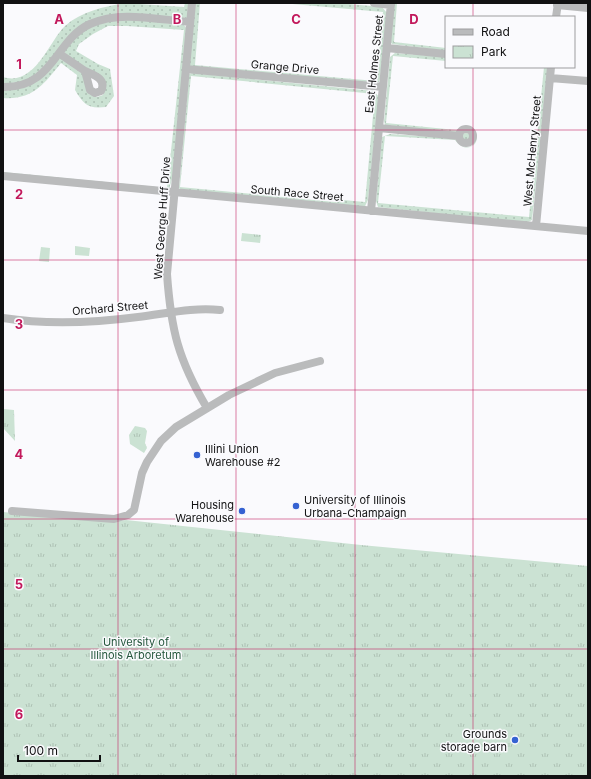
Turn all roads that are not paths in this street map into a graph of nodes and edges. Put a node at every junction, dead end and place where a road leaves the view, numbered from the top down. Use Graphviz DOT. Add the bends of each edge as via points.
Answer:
graph roads {
  1 [pos="192,3"];
  2 [pos="374,3"];
  3 [pos="391,4"];
  4 [pos="558,4"];
  5 [pos="588,8"];
  6 [pos="556,16"];
  7 [pos="190,22"];
  8 [pos="387,48"];
  9 [pos="60,54"];
  10 [pos="445,54"];
  11 [pos="552,68"];
  12 [pos="186,69"];
  13 [pos="85,71"];
  14 [pos="550,78"];
  15 [pos="588,81"];
  16 [pos="3,87"];
  17 [pos="383,87"];
  18 [pos="379,128"];
  19 [pos="459,136"];
  20 [pos="3,176"];
  21 [pos="174,192"];
  22 [pos="371,211"];
  23 [pos="536,226"];
  24 [pos="588,231"];
  25 [pos="220,310"];
  26 [pos="171,312"];
  27 [pos="3,318"];
  28 [pos="320,361"];
  29 [pos="207,408"];
  30 [pos="12,511"];
  1 -- 7 [label="street, West George Huff Drive"];
  2 -- 3 [label="street"];
  3 -- 8 [label="street, East Holmes Street"];
  4 -- 5 [label="street"];
  4 -- 6 [label="street"];
  7 -- 9 [label="street" via="122,17 101,20 75,34"];
  7 -- 12 [label="street, West George Huff Drive"];
  8 -- 10 [label="street"];
  8 -- 17 [label="street, East Holmes Street"];
  9 -- 13 [label="street"];
  9 -- 16 [label="street" via="46,71 27,83"];
  11 -- 14 [label="street, West McHenry Street"];
  12 -- 17 [label="street, Grange Drive"];
  12 -- 21 [label="street, West George Huff Drive"];
  14 -- 15 [label="street"];
  14 -- 23 [label="street, West McHenry Street"];
  17 -- 18 [label="street, East Holmes Street"];
  18 -- 19 [label="street"];
  18 -- 22 [label="street, East Holmes Street"];
  20 -- 21 [label="street, South Race Street"];
  21 -- 22 [label="street, South Race Street"];
  21 -- 26 [label="street, West George Huff Drive" via="168,260"];
  22 -- 23 [label="street, South Race Street"];
  23 -- 24 [label="street, South Race Street"];
  25 -- 26 [label="street, Orchard Street"];
  26 -- 27 [label="street, Orchard Street" via="96,322 63,323"];
  26 -- 29 [label="street, West George Huff Drive" via="176,344 182,361"];
  28 -- 29 [label="street" via="275,373"];
  29 -- 30 [label="street" via="176,427 161,441 142,473 134,510 121,518"];
}
